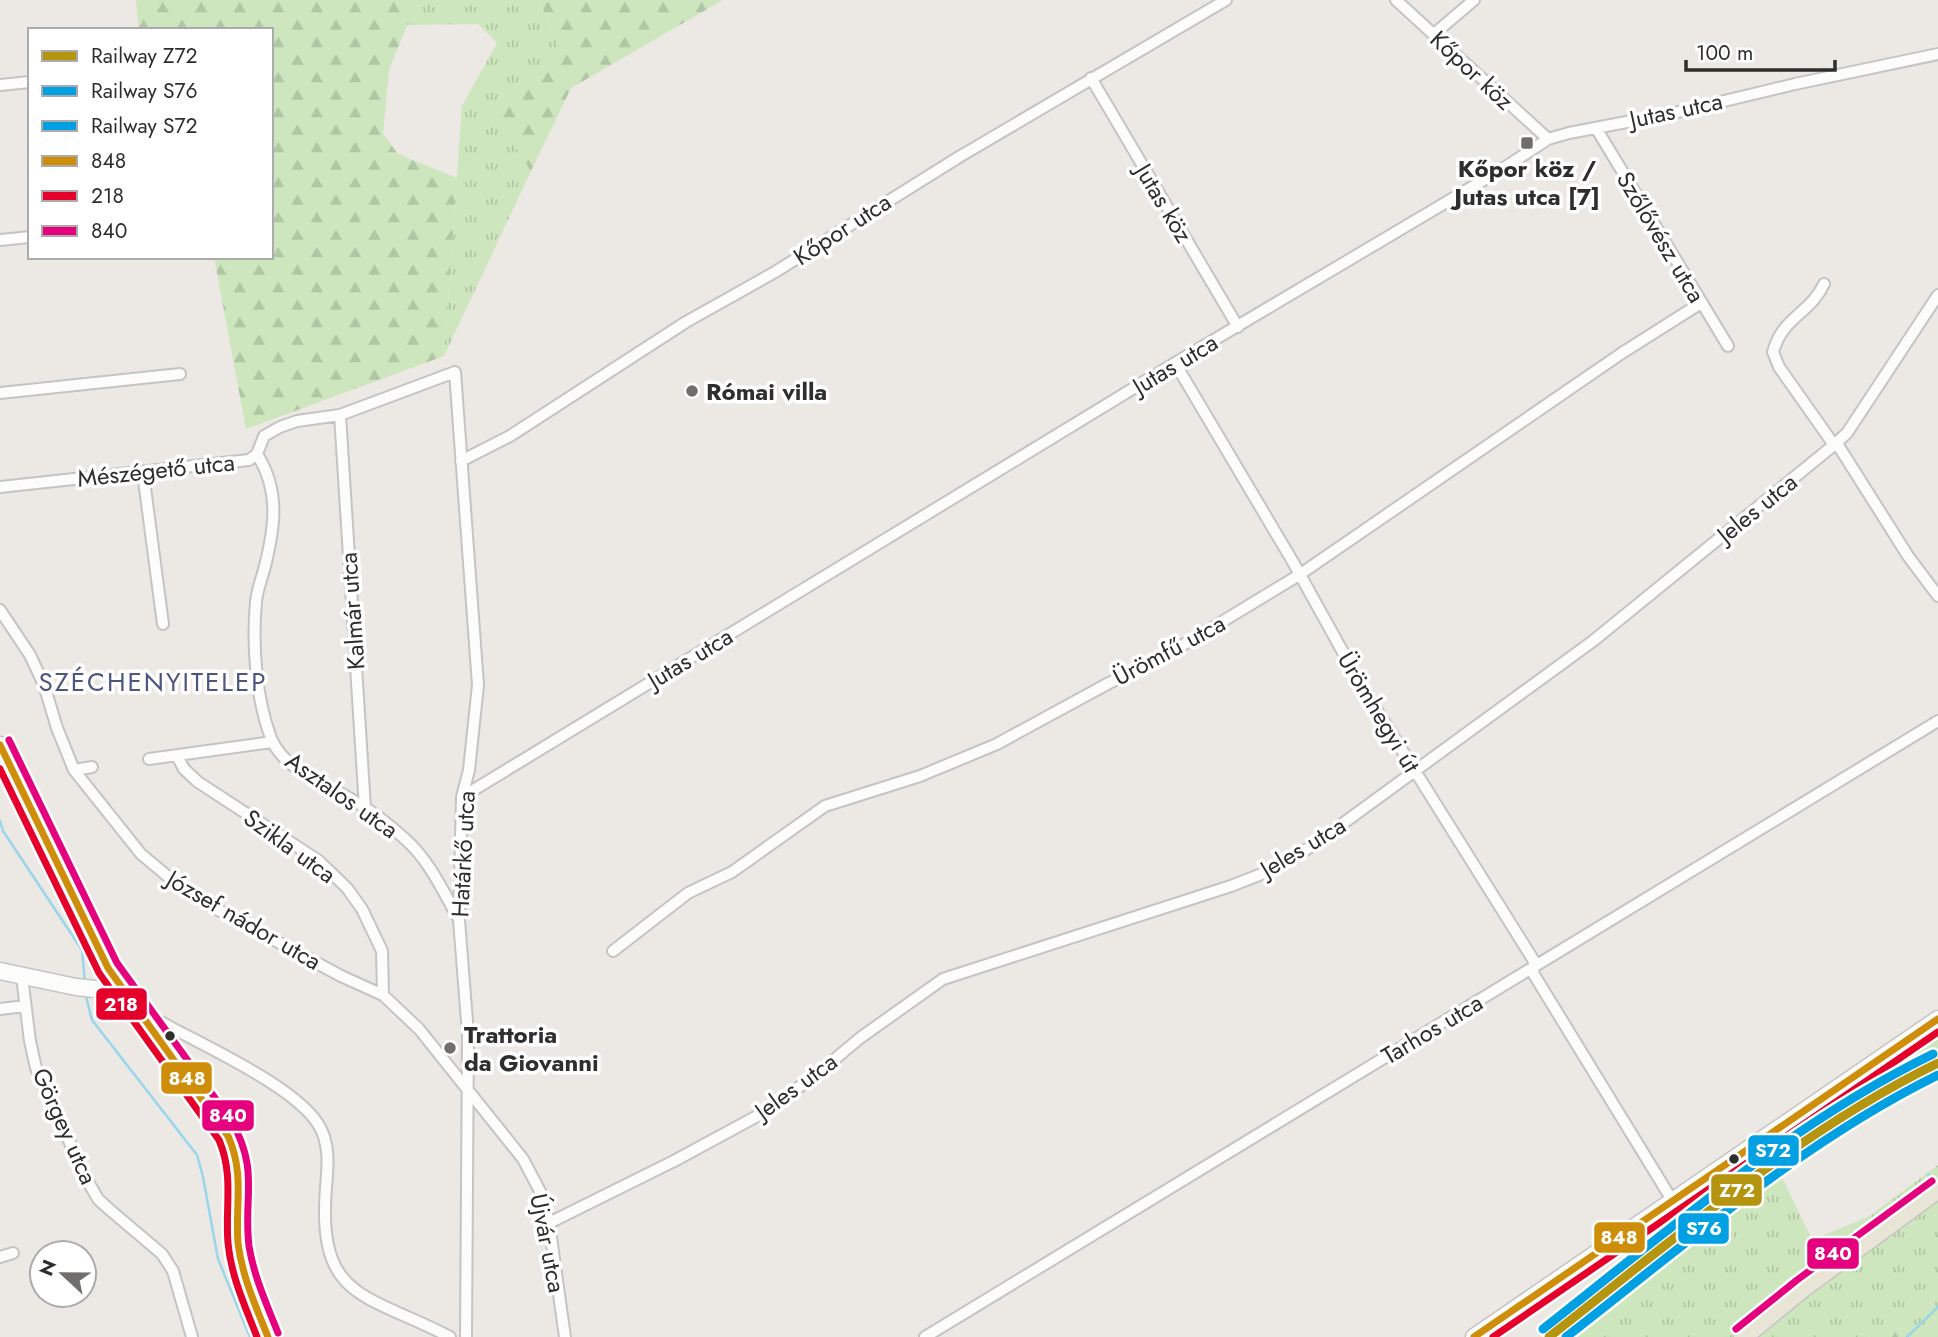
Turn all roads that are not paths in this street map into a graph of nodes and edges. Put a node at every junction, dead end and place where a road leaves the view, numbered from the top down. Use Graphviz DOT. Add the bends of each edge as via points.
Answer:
graph roads {
  1 [pos="1226,0"];
  2 [pos="1396,0"];
  3 [pos="1474,0"];
  4 [pos="1434,34"];
  5 [pos="1938,54"];
  6 [pos="1091,78"];
  7 [pos="28,82"];
  8 [pos="0,85"];
  9 [pos="1596,128"];
  10 [pos="1548,139"];
  11 [pos="28,237"];
  12 [pos="0,240"];
  13 [pos="1824,284"];
  14 [pos="1938,295"];
  15 [pos="1701,303"];
  16 [pos="1238,327"];
  17 [pos="1728,346"];
  18 [pos="1175,363"];
  19 [pos="455,372"];
  20 [pos="180,374"];
  21 [pos="0,393"];
  22 [pos="340,415"];
  23 [pos="1835,444"];
  24 [pos="257,454"];
  25 [pos="461,461"];
  26 [pos="143,472"];
  27 [pos="0,487"];
  28 [pos="1299,575"];
  29 [pos="1938,596"];
  30 [pos="0,610"];
  31 [pos="163,624"];
  32 [pos="1938,721"];
  33 [pos="272,742"];
  34 [pos="0,745"];
  35 [pos="177,756"];
  36 [pos="149,760"];
  37 [pos="92,767"];
  38 [pos="74,770"];
  39 [pos="1414,772"];
  40 [pos="462,797"];
  41 [pos="365,808"];
  42 [pos="458,920"];
  43 [pos="613,951"];
  44 [pos="1534,966"];
  45 [pos="0,971"];
  46 [pos="22,977"];
  47 [pos="123,992"];
  48 [pos="383,995"];
  49 [pos="25,1006"];
  50 [pos="0,1009"];
  51 [pos="1938,1019"];
  52 [pos="145,1020"];
  53 [pos="467,1087"];
  54 [pos="1938,1189"];
  55 [pos="1672,1200"];
  56 [pos="549,1223"];
  57 [pos="13,1253"];
  58 [pos="0,1256"];
  59 [pos="192,1337"];
  60 [pos="268,1337"];
  61 [pos="450,1337"];
  62 [pos="466,1337"];
  63 [pos="565,1337"];
  64 [pos="925,1337"];
  65 [pos="1474,1337"];
  66 [pos="1744,1337"];
  1 -- 6 [label="street, Kőpor utca"];
  2 -- 4 [label="street, Kőpor köz"];
  3 -- 4 [label="street"];
  4 -- 10 [label="street, Kőpor köz"];
  5 -- 9 [label="street, Jutas utca"];
  6 -- 16 [label="street, Jutas köz"];
  6 -- 25 [label="street, Kőpor utca" via="687,322 510,436"];
  7 -- 8 [label="street"];
  9 -- 10 [label="street, Jutas utca"];
  9 -- 15 [label="street, Szőlővész utca"];
  10 -- 16 [label="street, Jutas utca"];
  11 -- 12 [label="street"];
  13 -- 23 [label="street" via="1782,330 1773,352"];
  14 -- 23 [label="street, Jeles utca" via="1847,433"];
  15 -- 17 [label="street, Szőlővész utca"];
  15 -- 28 [label="street, Ürömfű utca"];
  16 -- 18 [label="street, Jutas utca"];
  18 -- 28 [label="street, Ürömhegyi út"];
  18 -- 40 [label="street, Jutas utca"];
  19 -- 22 [label="street, Mészégető utca"];
  19 -- 25 [label="street, Határkő utca"];
  20 -- 21 [label="street"];
  22 -- 24 [label="street, Mészégető utca" via="280,427 264,436"];
  22 -- 41 [label="street, Kalmár utca"];
  23 -- 29 [label="street"];
  23 -- 39 [label="street, Jeles utca" via="1594,641"];
  24 -- 26 [label="street, Mészégető utca" via="233,463"];
  24 -- 33 [label="street, Asztalos utca" via="274,512 272,540 256,600 255,637 260,697"];
  25 -- 40 [label="street, Határkő utca" via="478,685"];
  26 -- 27 [label="street, Mészégető utca"];
  26 -- 31 [label="street"];
  28 -- 39 [label="street, Ürömhegyi út"];
  28 -- 43 [label="street, Ürömfű utca" via="1164,656 997,744 920,776 825,806 732,872 688,894"];
  30 -- 38 [label="street, József nádor utca" via="44,685"];
  32 -- 44 [label="street, Tarhos utca"];
  33 -- 35 [label="street"];
  33 -- 41 [label="street, Asztalos utca" via="288,762"];
  34 -- 47 [label="street" via="107,968"];
  35 -- 36 [label="street"];
  35 -- 48 [label="street, Szikla utca" via="198,782 319,861 347,888 382,951"];
  37 -- 38 [label="street"];
  38 -- 48 [label="street, József nádor utca" via="141,854 184,890"];
  39 -- 44 [label="street, Ürömhegyi út"];
  39 -- 56 [label="street, Jeles utca" via="1272,870 943,979 761,1114"];
  40 -- 42 [label="street, Határkő utca"];
  41 -- 42 [label="street, Asztalos utca" via="417,851"];
  42 -- 53 [label="street, Határkő utca" via="468,1034"];
  44 -- 55 [label="street, Ürömhegyi út" via="1533,973"];
  44 -- 64 [label="street, Tarhos utca"];
  45 -- 46 [label="street"];
  46 -- 47 [label="street"];
  46 -- 49 [label="street, Görgey utca"];
  47 -- 52 [label="street"];
  48 -- 53 [label="street, József nádor utca" via="419,1029"];
  49 -- 50 [label="street"];
  49 -- 59 [label="street, Görgey utca" via="36,1068 86,1178 104,1205 162,1254 173,1271"];
  51 -- 55 [label="street"];
  52 -- 60 [label="street" via="223,1126 233,1147 239,1168 240,1255"];
  52 -- 61 [label="street" via="163,1023 303,1106 319,1126 327,1151 325,1236 340,1277 359,1294"];
  53 -- 56 [label="street, Újvár utca" via="523,1159 542,1195"];
  53 -- 62 [label="street, Határkő utca"];
  54 -- 66 [label="main road"];
  55 -- 65 [label="street"];
  56 -- 63 [label="street, Újvár utca"];
  57 -- 58 [label="street"];
}
